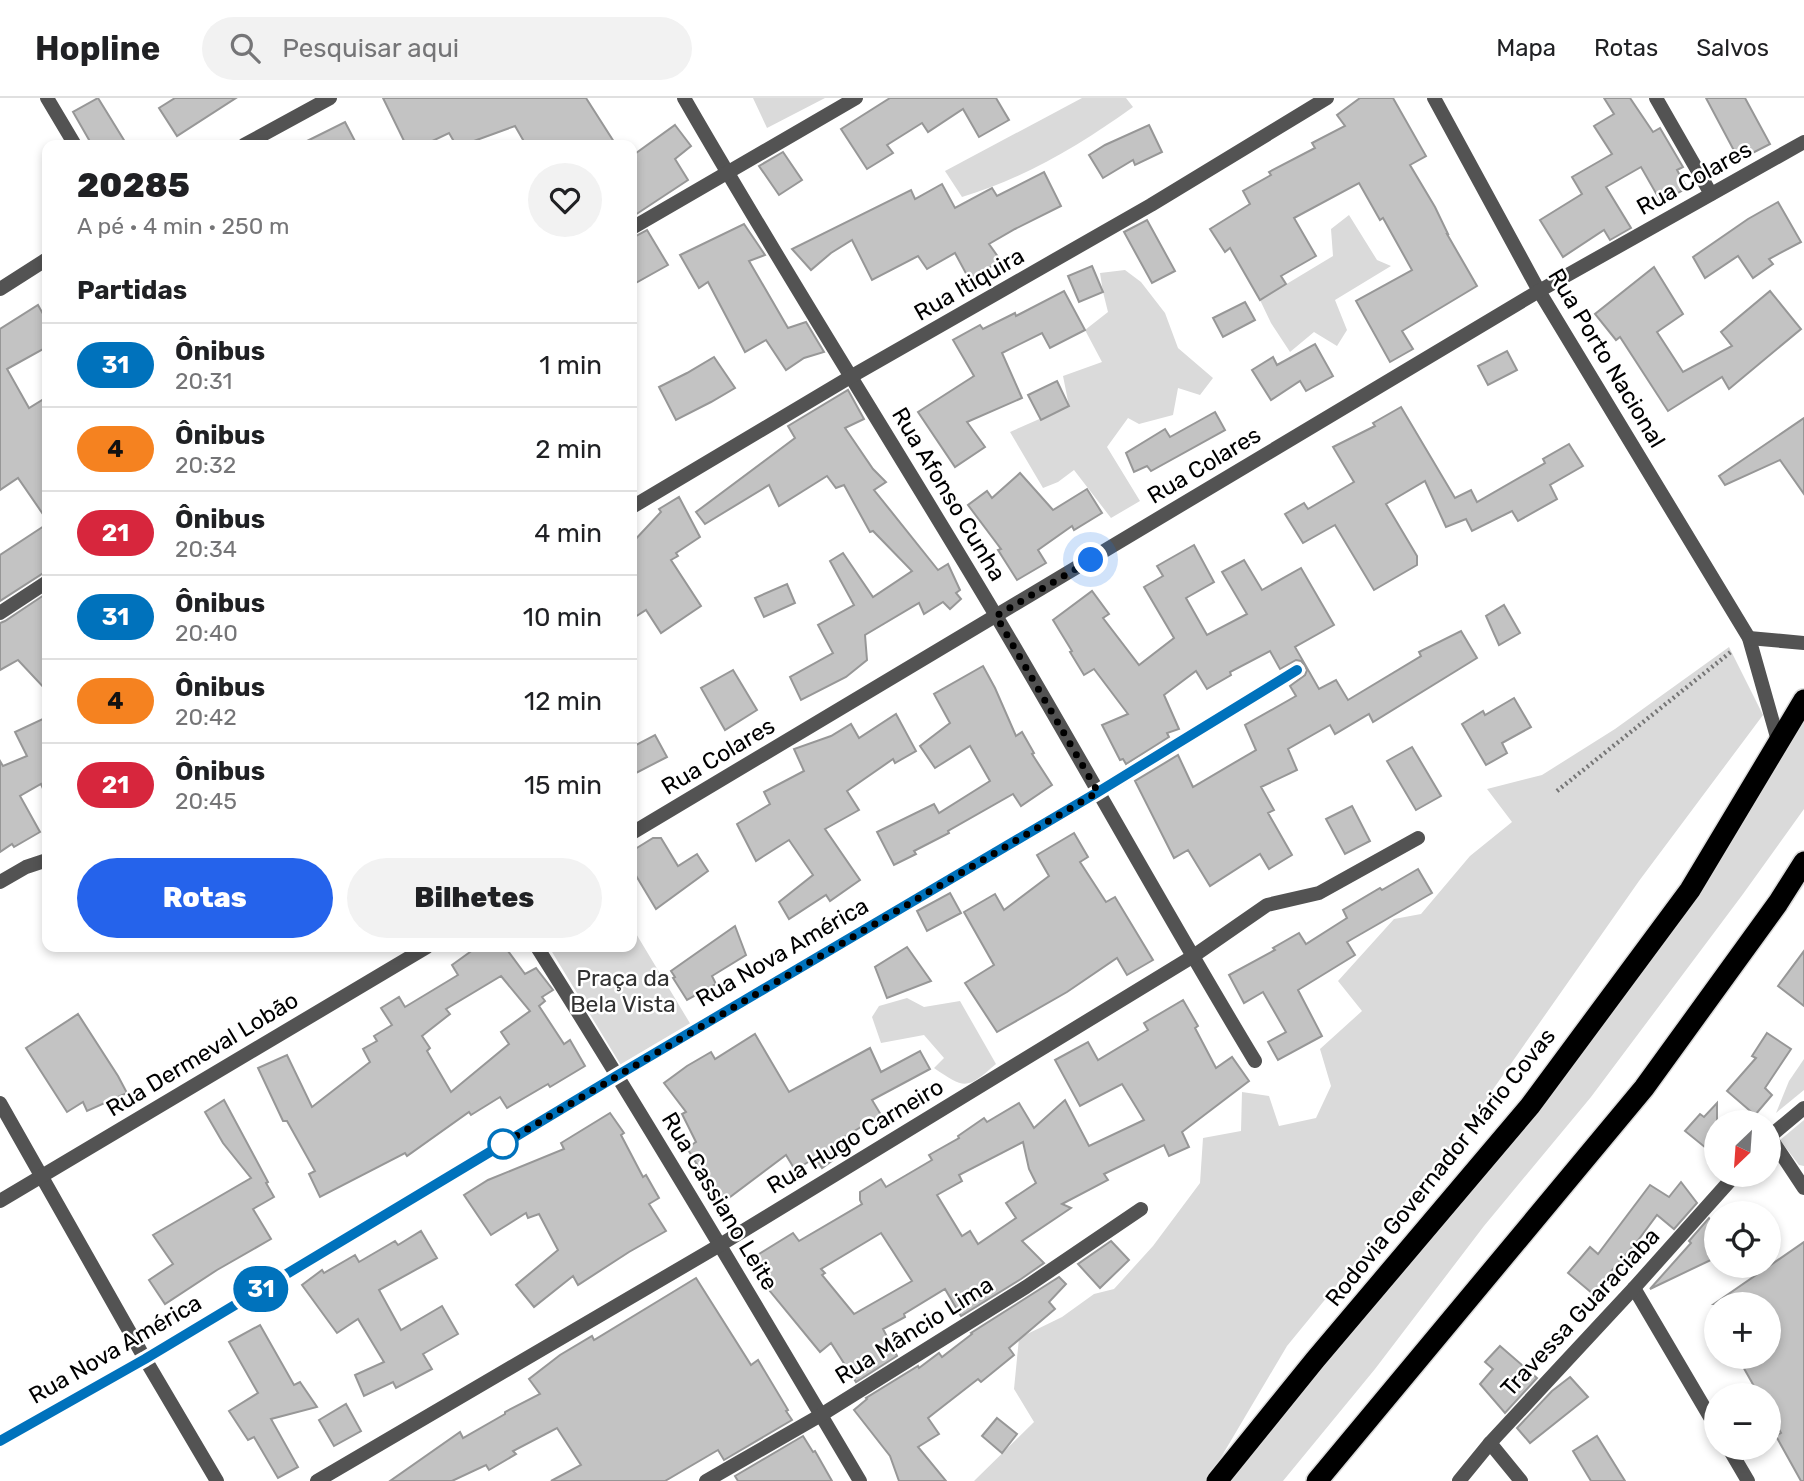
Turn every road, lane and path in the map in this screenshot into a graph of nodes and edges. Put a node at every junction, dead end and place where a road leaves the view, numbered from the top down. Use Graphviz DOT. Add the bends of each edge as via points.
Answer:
graph roads {
  1 [pos="47,98"];
  2 [pos="330,98"];
  3 [pos="684,98"];
  4 [pos="856,98"];
  5 [pos="1327,98"];
  6 [pos="1434,98"];
  7 [pos="1656,98"];
  8 [pos="72,140"];
  9 [pos="253,140"];
  10 [pos="1804,142"];
  11 [pos="727,173"];
  12 [pos="1711,194"];
  13 [pos="637,225"];
  14 [pos="42,263"];
  15 [pos="0,289"];
  16 [pos="1539,291"];
  17 [pos="852,376"];
  18 [pos="637,504"];
  19 [pos="42,585"];
  20 [pos="0,613"];
  21 [pos="996,616"];
  22 [pos="1749,638"];
  23 [pos="1804,643"];
  24 [pos="1297,670"];
  25 [pos="1804,700"];
  26 [pos="1779,744"];
  27 [pos="1557,791"];
  28 [pos="1098,792"];
  29 [pos="637,830"];
  30 [pos="1418,838"];
  31 [pos="42,861"];
  32 [pos="1804,862"];
  33 [pos="0,882"];
  34 [pos="419,952"];
  35 [pos="540,952"];
  36 [pos="1192,957"];
  37 [pos="1255,1062"];
  38 [pos="618,1075"];
  39 [pos="0,1103"];
  40 [pos="1804,1108"];
  41 [pos="1782,1127"];
  42 [pos="1782,1155"];
  43 [pos="41,1177"];
  44 [pos="1724,1187"];
  45 [pos="1804,1188"];
  46 [pos="0,1201"];
  47 [pos="1142,1209"];
  48 [pos="720,1245"];
  49 [pos="1634,1288"];
  50 [pos="145,1359"];
  51 [pos="1704,1407"];
  52 [pos="821,1415"];
  53 [pos="0,1441"];
  54 [pos="1490,1443"];
  55 [pos="1736,1460"];
  56 [pos="217,1481"];
  57 [pos="317,1481"];
  58 [pos="706,1481"];
  59 [pos="860,1481"];
  60 [pos="1217,1481"];
  61 [pos="1317,1481"];
  62 [pos="1459,1481"];
  63 [pos="1521,1481"];
  64 [pos="1748,1481"];
  1 -- 8 [label="street"];
  2 -- 9 [label="street"];
  3 -- 11 [label="street, Rua Afonso Cunha"];
  4 -- 11 [label="street"];
  5 -- 17 [label="street, Rua Itiquira"];
  6 -- 16 [label="street, Rua Porto Nacional"];
  7 -- 12 [label="street"];
  10 -- 12 [label="street, Rua Colares"];
  11 -- 13 [label="street"];
  11 -- 17 [label="street, Rua Afonso Cunha"];
  12 -- 16 [label="street, Rua Colares"];
  14 -- 15 [label="street"];
  16 -- 21 [label="street, Rua Colares"];
  16 -- 22 [label="street, Rua Porto Nacional"];
  17 -- 18 [label="street, Rua Itiquira"];
  17 -- 21 [label="street, Rua Afonso Cunha"];
  19 -- 20 [label="street"];
  21 -- 28 [label="street, Rua Afonso Cunha"];
  21 -- 29 [label="street, Rua Colares"];
  22 -- 23 [label="street"];
  22 -- 26 [label="street, Rua Porto Nacional"];
  22 -- 27 [label="path"];
  24 -- 28 [label="street, Rua Nova América"];
  25 -- 26 [label="highway, Rodovia Governador Mário Covas"];
  26 -- 60 [label="highway, Rodovia Governador Mário Covas" via="1690,890 1530,1106"];
  28 -- 36 [label="street, Rua Afonso Cunha"];
  28 -- 38 [label="street, Rua Nova América"];
  30 -- 36 [label="street, Rua Hugo Carneiro" via="1319,893 1267,905"];
  31 -- 33 [label="street"];
  32 -- 61 [label="highway" via="1644,1088"];
  34 -- 43 [label="street, Rua Dermeval Lobão"];
  35 -- 38 [label="street, Rua Cassiano Leite"];
  36 -- 37 [label="street, Rua Afonso Cunha"];
  36 -- 48 [label="street, Rua Hugo Carneiro"];
  38 -- 48 [label="street, Rua Cassiano Leite"];
  38 -- 50 [label="street, Rua Nova América"];
  39 -- 43 [label="street"];
  40 -- 41 [label="street"];
  42 -- 45 [label="street"];
  43 -- 46 [label="street, Rua Dermeval Lobão"];
  43 -- 50 [label="street"];
  44 -- 49 [label="street, Travessa Guaraciaba"];
  47 -- 52 [label="street, Rua Mâncio Lima"];
  48 -- 52 [label="street, Rua Cassiano Leite"];
  48 -- 57 [label="street, Rua Hugo Carneiro"];
  49 -- 51 [label="street"];
  49 -- 54 [label="street, Travessa Guaraciaba"];
  50 -- 53 [label="street, Rua Nova América"];
  50 -- 56 [label="street"];
  52 -- 58 [label="street, Rua Mâncio Lima"];
  52 -- 59 [label="street, Rua Cassiano Leite"];
  54 -- 62 [label="street, Travessa Guaraciaba"];
  54 -- 63 [label="street"];
  55 -- 64 [label="street"];
}
